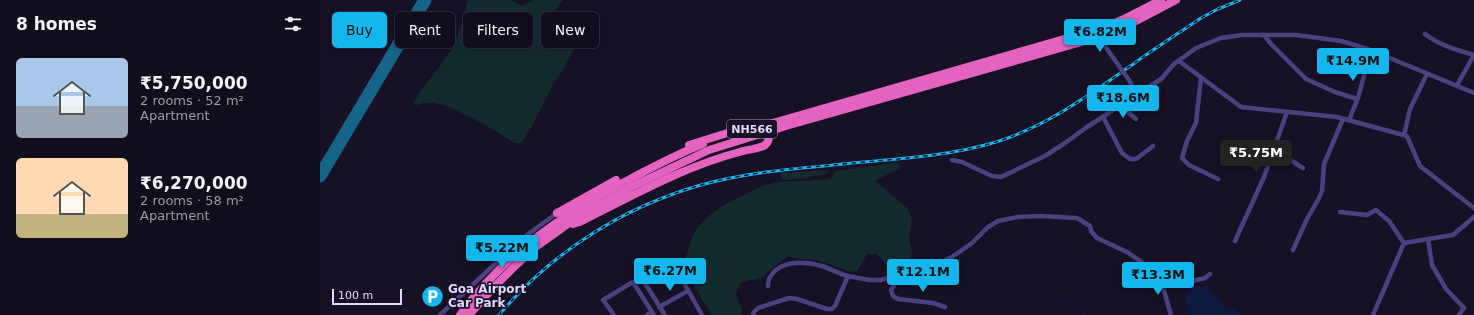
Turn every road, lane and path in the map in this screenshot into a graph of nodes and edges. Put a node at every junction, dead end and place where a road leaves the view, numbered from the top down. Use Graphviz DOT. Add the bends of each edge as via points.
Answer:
graph roads {
  1 [pos="1161,0"];
  2 [pos="1176,0"];
  3 [pos="1091,31"];
  4 [pos="1425,34"];
  5 [pos="1264,35"];
  6 [pos="1099,37"];
  7 [pos="1376,52"];
  8 [pos="1474,55"];
  9 [pos="1179,61"];
  10 [pos="1427,74"];
  11 [pos="1201,78"];
  12 [pos="1457,85"];
  13 [pos="1474,93"];
  14 [pos="1138,95"];
  15 [pos="1357,99"];
  16 [pos="1121,106"];
  17 [pos="1287,112"];
  18 [pos="1103,117"];
  19 [pos="1136,119"];
  20 [pos="1343,119"];
  21 [pos="1349,120"];
  22 [pos="1404,135"];
  23 [pos="1153,146"];
  24 [pos="1274,150"];
  25 [pos="952,160"];
  26 [pos="1303,168"];
  27 [pos="1218,179"];
  28 [pos="1474,208"];
  29 [pos="1340,212"];
  30 [pos="557,213"];
  31 [pos="1474,217"];
  32 [pos="567,225"];
  33 [pos="1428,239"];
  34 [pos="1235,241"];
  35 [pos="1404,243"];
  36 [pos="1293,250"];
  37 [pos="902,273"];
  38 [pos="1159,274"];
  39 [pos="1210,274"];
  40 [pos="848,276"];
  41 [pos="768,286"];
  42 [pos="688,291"];
  43 [pos="659,307"];
  44 [pos="945,307"];
  45 [pos="653,313"];
  46 [pos="1461,314"];
  47 [pos="440,315"];
  48 [pos="460,315"];
  49 [pos="469,315"];
  50 [pos="614,315"];
  51 [pos="647,315"];
  52 [pos="665,315"];
  53 [pos="702,315"];
  54 [pos="754,315"];
  55 [pos="1172,315"];
  56 [pos="1373,315"];
  1 -- 3 [label="highway, NH566" via="1124,20"];
  2 -- 6 [label="highway, NH566" via="1119,30"];
  3 -- 6 [label="street"];
  3 -- 30 [label="highway, NH566" via="724,137 662,162 603,194"];
  4 -- 8 [label="street" via="1433,40"];
  5 -- 7 [label="street" via="1296,35 1341,41"];
  5 -- 9 [label="street" via="1221,38 1196,48"];
  5 -- 15 [label="street" via="1306,79"];
  6 -- 14 [label="street, bridge"];
  6 -- 32 [label="highway, NH566" via="708,150 599,204"];
  7 -- 10 [label="street"];
  7 -- 15 [label="street" via="1365,72"];
  8 -- 12 [label="street"];
  9 -- 11 [label="street"];
  9 -- 14 [label="street" via="1161,79"];
  10 -- 12 [label="street"];
  10 -- 22 [label="street" via="1410,109"];
  11 -- 17 [label="street" via="1241,107"];
  11 -- 27 [label="street" via="1196,122 1182,158 1188,165"];
  12 -- 13 [label="street"];
  14 -- 16 [label="street"];
  15 -- 21 [label="street"];
  16 -- 18 [label="street"];
  16 -- 19 [label="street"];
  17 -- 20 [label="street"];
  17 -- 24 [label="street"];
  18 -- 23 [label="street" via="1122,153 1130,159 1136,159"];
  18 -- 25 [label="street" via="1045,156 1002,177 992,176"];
  20 -- 21 [label="street"];
  20 -- 36 [label="street" via="1324,164 1322,191"];
  21 -- 22 [label="street"];
  22 -- 28 [label="street" via="1407,136 1420,166"];
  24 -- 26 [label="street"];
  24 -- 34 [label="street"];
  29 -- 35 [label="street" via="1367,215 1376,210 1389,221"];
  30 -- 32 [label="highway, bridge" via="689,145 756,124 766,130 768,140 763,146 711,160 683,171 580,222"];
  30 -- 47 [label="street" via="523,238"];
  30 -- 48 [label="highway, NH566" via="500,269"];
  31 -- 33 [label="street" via="1453,235"];
  32 -- 49 [label="highway, NH566" via="516,265"];
  33 -- 35 [label="street"];
  33 -- 46 [label="street" via="1432,265 1446,289 1464,308"];
  35 -- 56 [label="street"];
  37 -- 38 [label="street" via="936,265 952,257 998,221 1040,216 1078,218 1090,226 1097,238 1127,252"];
  37 -- 40 [label="street" via="881,280"];
  37 -- 44 [label="street" via="891,290 893,296"];
  38 -- 39 [label="street" via="1192,280 1205,278"];
  38 -- 55 [label="street"];
  40 -- 41 [label="street" via="809,263 790,264 778,268 768,281"];
  40 -- 54 [label="street" via="832,309 789,298 758,308"];
  42 -- 43 [label="street"];
  42 -- 43 [label="street" via="671,260 641,277"];
  42 -- 53 [label="street"];
  43 -- 52 [label="street"];
  45 -- 50 [label="street" via="633,282 603,300"];
  45 -- 51 [label="street"];
}
